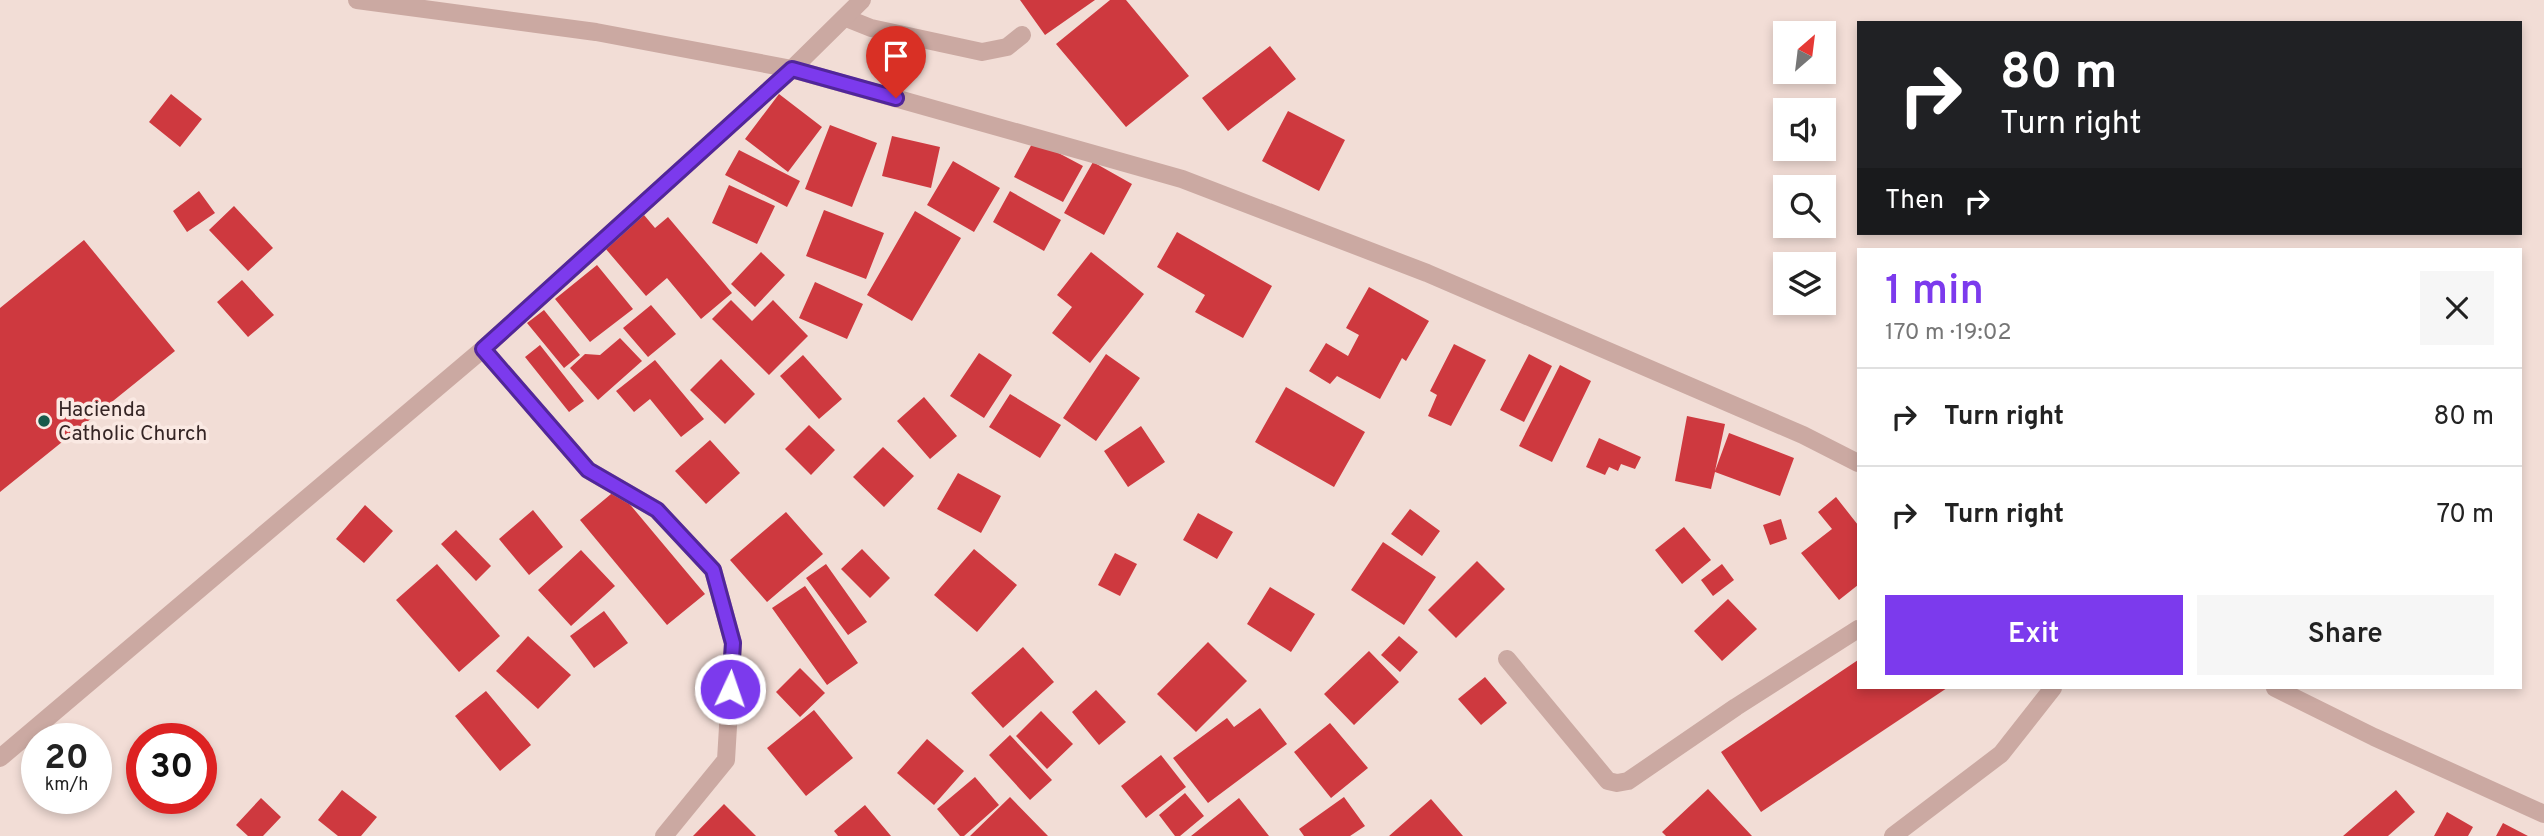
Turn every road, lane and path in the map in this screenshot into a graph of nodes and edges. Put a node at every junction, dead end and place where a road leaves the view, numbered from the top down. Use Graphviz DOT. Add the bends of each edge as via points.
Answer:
graph roads {
  1 [pos="357,0"];
  2 [pos="418,0"];
  3 [pos="862,0"];
  4 [pos="400,7"];
  5 [pos="846,18"];
  6 [pos="1022,35"];
  7 [pos="792,69"];
  8 [pos="483,349"];
  9 [pos="1857,462"];
  10 [pos="1857,630"];
  11 [pos="1507,659"];
  12 [pos="2052,689"];
  13 [pos="2277,689"];
  14 [pos="0,758"];
  15 [pos="2544,814"];
  16 [pos="664,836"];
  17 [pos="1893,836"];
  1 -- 4 [label="street"];
  2 -- 4 [label="street"];
  3 -- 5 [label="street"];
  4 -- 7 [label="street" via="596,32"];
  5 -- 6 [label="street" via="871,28 982,52 1007,47"];
  5 -- 7 [label="street"];
  7 -- 8 [label="street"];
  7 -- 9 [label="street" via="1182,178 1427,273"];
  8 -- 14 [label="street"];
  8 -- 16 [label="street" via="588,470 657,510 713,570 733,643 726,760"];
  10 -- 11 [label="street" via="1628,781 1617,783 1608,781"];
  12 -- 17 [label="street" via="2001,754"];
  13 -- 15 [label="street"];
}
